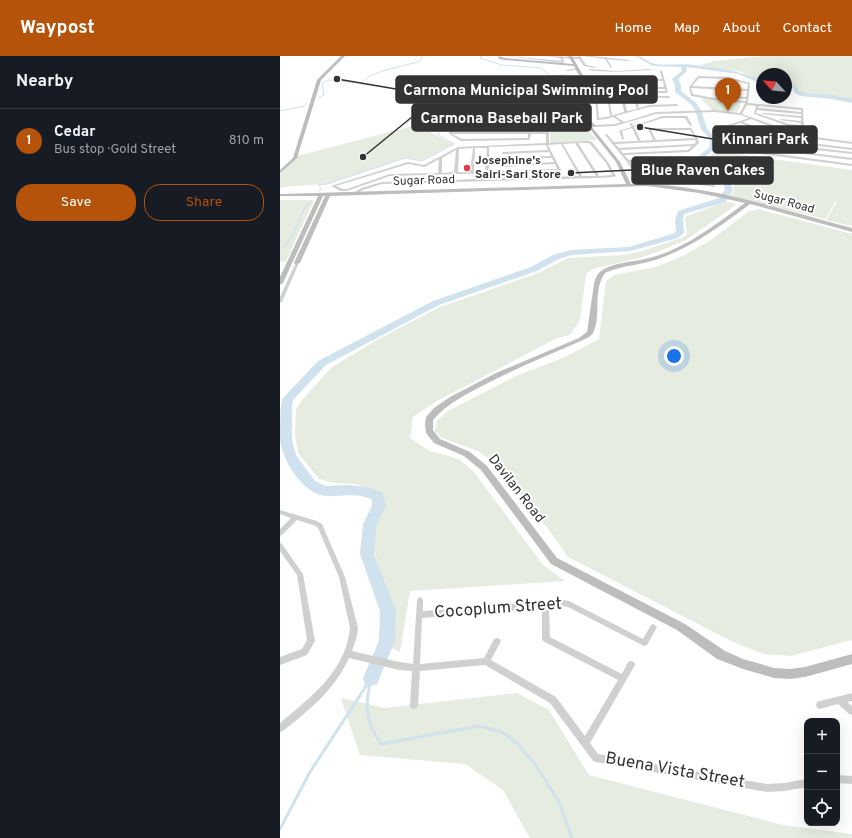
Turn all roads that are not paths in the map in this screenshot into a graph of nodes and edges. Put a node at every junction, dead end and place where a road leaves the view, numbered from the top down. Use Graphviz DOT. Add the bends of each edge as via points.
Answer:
graph roads {
  1 [pos="343,56"];
  2 [pos="500,56"];
  3 [pos="509,56"];
  4 [pos="545,56"];
  5 [pos="585,56"];
  6 [pos="561,57"];
  7 [pos="570,57"];
  8 [pos="579,57"];
  9 [pos="592,57"];
  10 [pos="606,58"];
  11 [pos="618,59"];
  12 [pos="628,60"];
  13 [pos="621,64"];
  14 [pos="575,66"];
  15 [pos="598,67"];
  16 [pos="610,68"];
  17 [pos="624,68"];
  18 [pos="648,69"];
  19 [pos="567,70"];
  20 [pos="578,70"];
  21 [pos="638,70"];
  22 [pos="604,71"];
  23 [pos="616,71"];
  24 [pos="627,72"];
  25 [pos="583,80"];
  26 [pos="594,80"];
  27 [pos="606,80"];
  28 [pos="617,80"];
  29 [pos="629,80"];
  30 [pos="641,80"];
  31 [pos="653,80"];
  32 [pos="664,80"];
  33 [pos="692,83"];
  34 [pos="594,84"];
  35 [pos="664,84"];
  36 [pos="690,87"];
  37 [pos="748,87"];
  38 [pos="595,88"];
  39 [pos="666,88"];
  40 [pos="704,88"];
  41 [pos="713,88"];
  42 [pos="715,92"];
  43 [pos="596,94"];
  44 [pos="748,94"];
  45 [pos="608,96"];
  46 [pos="622,96"];
  47 [pos="634,96"];
  48 [pos="646,96"];
  49 [pos="660,96"];
  50 [pos="669,96"];
  51 [pos="716,96"];
  52 [pos="559,97"];
  53 [pos="705,98"];
  54 [pos="718,100"];
  55 [pos="517,101"];
  56 [pos="559,101"];
  57 [pos="746,103"];
  58 [pos="663,105"];
  59 [pos="677,105"];
  60 [pos="758,105"];
  61 [pos="513,106"];
  62 [pos="558,106"];
  63 [pos="649,106"];
  64 [pos="638,109"];
  65 [pos="757,109"];
  66 [pos="510,111"];
  67 [pos="558,111"];
  68 [pos="626,113"];
  69 [pos="755,113"];
  70 [pos="802,113"];
  71 [pos="741,114"];
  72 [pos="505,116"];
  73 [pos="548,116"];
  74 [pos="558,116"];
  75 [pos="572,116"];
  76 [pos="612,117"];
  77 [pos="673,117"];
  78 [pos="802,117"];
  79 [pos="661,118"];
  80 [pos="752,118"];
  81 [pos="773,119"];
  82 [pos="572,120"];
  83 [pos="676,121"];
  84 [pos="624,122"];
  85 [pos="663,122"];
  86 [pos="741,122"];
  87 [pos="803,122"];
  88 [pos="557,123"];
  89 [pos="461,124"];
  90 [pos="589,124"];
  91 [pos="649,125"];
  92 [pos="633,126"];
  93 [pos="691,126"];
  94 [pos="751,126"];
  95 [pos="803,126"];
  96 [pos="458,127"];
  97 [pos="725,127"];
  98 [pos="780,128"];
  99 [pos="663,129"];
  100 [pos="676,129"];
  101 [pos="761,129"];
  102 [pos="530,132"];
  103 [pos="548,132"];
  104 [pos="731,132"];
  105 [pos="449,133"];
  106 [pos="771,133"];
  107 [pos="782,137"];
  108 [pos="737,138"];
  109 [pos="697,139"];
  110 [pos="669,140"];
  111 [pos="683,140"];
  112 [pos="655,141"];
  113 [pos="793,141"];
  114 [pos="640,142"];
  115 [pos="576,143"];
  116 [pos="613,143"];
  117 [pos="852,143"];
  118 [pos="562,144"];
  119 [pos="547,145"];
  120 [pos="695,145"];
  121 [pos="738,145"];
  122 [pos="783,145"];
  123 [pos="488,147"];
  124 [pos="503,147"];
  125 [pos="458,148"];
  126 [pos="474,148"];
  127 [pos="618,149"];
  128 [pos="772,149"];
  129 [pos="852,149"];
  130 [pos="739,150"];
  131 [pos="549,151"];
  132 [pos="744,151"];
  133 [pos="503,153"];
  134 [pos="664,153"];
  135 [pos="761,153"];
  136 [pos="852,153"];
  137 [pos="623,154"];
  138 [pos="552,157"];
  139 [pos="441,158"];
  140 [pos="667,158"];
  141 [pos="503,159"];
  142 [pos="852,159"];
  143 [pos="628,161"];
  144 [pos="408,163"];
  145 [pos="556,163"];
  146 [pos="664,165"];
  147 [pos="852,165"];
  148 [pos="424,166"];
  149 [pos="503,166"];
  150 [pos="647,166"];
  151 [pos="670,166"];
  152 [pos="393,167"];
  153 [pos="632,167"];
  154 [pos="559,170"];
  155 [pos="504,171"];
  156 [pos="280,172"];
  157 [pos="472,172"];
  158 [pos="487,172"];
  159 [pos="668,172"];
  160 [pos="440,173"];
  161 [pos="456,173"];
  162 [pos="405,174"];
  163 [pos="423,174"];
  164 [pos="390,175"];
  165 [pos="581,177"];
  166 [pos="598,177"];
  167 [pos="563,178"];
  168 [pos="712,178"];
  169 [pos="655,179"];
  170 [pos="503,180"];
  171 [pos="672,180"];
  172 [pos="421,182"];
  173 [pos="629,185"];
  174 [pos="374,187"];
  175 [pos="366,193"];
  176 [pos="280,194"];
  177 [pos="321,194"];
  178 [pos="328,194"];
  179 [pos="354,194"];
  180 [pos="748,203"];
  181 [pos="852,230"];
  182 [pos="297,263"];
  183 [pos="280,283"];
  184 [pos="280,302"];
  185 [pos="280,512"];
  186 [pos="296,518"];
  187 [pos="280,533"];
  188 [pos="280,546"];
  189 [pos="420,600"];
  190 [pos="545,605"];
  191 [pos="419,615"];
  192 [pos="653,627"];
  193 [pos="497,642"];
  194 [pos="348,654"];
  195 [pos="852,659"];
  196 [pos="486,661"];
  197 [pos="280,662"];
  198 [pos="631,664"];
  199 [pos="416,668"];
  200 [pos="623,679"];
  201 [pos="852,697"];
  202 [pos="839,700"];
  203 [pos="820,704"];
  204 [pos="414,705"];
  205 [pos="852,712"];
  206 [pos="280,728"];
  207 [pos="586,743"];
  208 [pos="840,779"];
  209 [pos="852,780"];
  210 [pos="804,784"];
  1 -- 156 [label="main road" via="319,80 294,158"];
  2 -- 14 [label="main road" via="504,59"];
  3 -- 6 [label="street" via="563,62"];
  4 -- 6 [label="street"];
  5 -- 9 [label="street"];
  6 -- 7 [label="street"];
  7 -- 8 [label="street"];
  7 -- 14 [label="main road"];
  8 -- 15 [label="street" via="585,66"];
  9 -- 10 [label="street"];
  9 -- 15 [label="street"];
  10 -- 11 [label="street"];
  10 -- 16 [label="street"];
  11 -- 12 [label="street"];
  11 -- 13 [label="street"];
  14 -- 20 [label="main road"];
  15 -- 16 [label="street"];
  16 -- 17 [label="street"];
  18 -- 21 [label="street"];
  18 -- 31 [label="street"];
  18 -- 32 [label="street" via="661,71"];
  19 -- 20 [label="street"];
  20 -- 25 [label="main road"];
  21 -- 24 [label="street"];
  21 -- 30 [label="street"];
  22 -- 23 [label="street"];
  22 -- 26 [label="street" via="591,70"];
  22 -- 27 [label="street"];
  23 -- 24 [label="street"];
  23 -- 28 [label="street"];
  24 -- 29 [label="street"];
  25 -- 26 [label="street"];
  25 -- 90 [label="main road"];
  26 -- 27 [label="street"];
  26 -- 34 [label="street"];
  27 -- 28 [label="street"];
  28 -- 29 [label="street"];
  29 -- 30 [label="street"];
  30 -- 31 [label="street"];
  31 -- 32 [label="street"];
  32 -- 35 [label="street"];
  33 -- 36 [label="street"];
  33 -- 37 [label="street"];
  33 -- 37 [label="street" via="698,77 728,78 749,84"];
  34 -- 35 [label="street"];
  34 -- 38 [label="street"];
  35 -- 39 [label="street"];
  36 -- 40 [label="street"];
  36 -- 53 [label="street" via="692,95"];
  37 -- 44 [label="street"];
  38 -- 39 [label="street"];
  38 -- 43 [label="street"];
  39 -- 43 [label="street" via="667,92"];
  40 -- 41 [label="street"];
  40 -- 53 [label="street"];
  41 -- 42 [label="street"];
  41 -- 44 [label="street"];
  42 -- 44 [label="street"];
  42 -- 51 [label="street"];
  43 -- 45 [label="street"];
  43 -- 76 [label="street" via="598,119"];
  44 -- 51 [label="street"];
  44 -- 57 [label="street"];
  45 -- 46 [label="street"];
  45 -- 76 [label="street"];
  46 -- 47 [label="street"];
  46 -- 68 [label="street"];
  47 -- 48 [label="street"];
  47 -- 64 [label="street"];
  48 -- 49 [label="street"];
  48 -- 63 [label="street"];
  49 -- 50 [label="street"];
  49 -- 58 [label="street"];
  51 -- 54 [label="street"];
  52 -- 55 [label="street" via="523,97"];
  52 -- 56 [label="street"];
  52 -- 75 [label="street" via="571,97"];
  53 -- 54 [label="street"];
  54 -- 57 [label="street"];
  55 -- 56 [label="street"];
  55 -- 61 [label="street"];
  56 -- 62 [label="street"];
  57 -- 60 [label="street"];
  57 -- 71 [label="street"];
  58 -- 59 [label="street"];
  58 -- 63 [label="street"];
  60 -- 65 [label="street"];
  60 -- 70 [label="street" via="802,109"];
  61 -- 62 [label="street"];
  61 -- 66 [label="street"];
  62 -- 67 [label="street"];
  63 -- 64 [label="street"];
  64 -- 68 [label="street"];
  65 -- 69 [label="street"];
  65 -- 70 [label="street"];
  66 -- 67 [label="street"];
  66 -- 72 [label="street"];
  67 -- 74 [label="street"];
  68 -- 76 [label="street"];
  69 -- 78 [label="street"];
  69 -- 81 [label="street"];
  70 -- 78 [label="street"];
  71 -- 80 [label="street"];
  71 -- 84 [label="street" via="656,113"];
  72 -- 73 [label="street"];
  72 -- 73 [label="street" via="484,116 477,121 547,121"];
  73 -- 74 [label="street"];
  74 -- 75 [label="street"];
  74 -- 88 [label="street"];
  75 -- 82 [label="street"];
  76 -- 84 [label="street"];
  77 -- 79 [label="street"];
  77 -- 83 [label="street"];
  77 -- 93 [label="street" via="686,117"];
  78 -- 87 [label="street"];
  79 -- 85 [label="street"];
  79 -- 91 [label="street"];
  80 -- 86 [label="street"];
  80 -- 98 [label="street"];
  81 -- 87 [label="street"];
  81 -- 95 [label="street" via="789,125"];
  84 -- 90 [label="street" via="604,126"];
  84 -- 92 [label="street"];
  86 -- 94 [label="street"];
  86 -- 97 [label="street"];
  87 -- 95 [label="street"];
  88 -- 90 [label="street"];
  88 -- 103 [label="street" via="548,125"];
  89 -- 96 [label="street"];
  90 -- 173 [label="main road" via="618,162"];
  91 -- 92 [label="street"];
  91 -- 99 [label="street"];
  91 -- 112 [label="street"];
  92 -- 114 [label="street"];
  92 -- 116 [label="street" via="620,131 623,138 606,136"];
  94 -- 101 [label="street"];
  94 -- 104 [label="street"];
  95 -- 98 [label="street" via="803,131"];
  96 -- 102 [label="street" via="531,126"];
  96 -- 105 [label="street"];
  97 -- 104 [label="street"];
  97 -- 130 [label="street" via="715,130 722,137 723,147"];
  98 -- 117 [label="street" via="804,137"];
  99 -- 100 [label="street"];
  99 -- 110 [label="street"];
  100 -- 109 [label="street" via="691,129"];
  100 -- 111 [label="street"];
  101 -- 106 [label="street"];
  101 -- 108 [label="street"];
  102 -- 103 [label="street"];
  102 -- 105 [label="street"];
  102 -- 105 [label="street" via="529,139 461,140"];
  103 -- 119 [label="street"];
  104 -- 108 [label="street"];
  106 -- 107 [label="street"];
  106 -- 121 [label="street"];
  107 -- 113 [label="street"];
  107 -- 132 [label="street"];
  108 -- 121 [label="street"];
  109 -- 111 [label="street"];
  109 -- 120 [label="street"];
  110 -- 111 [label="street"];
  110 -- 112 [label="street"];
  112 -- 114 [label="street"];
  113 -- 122 [label="street"];
  113 -- 129 [label="street"];
  114 -- 116 [label="street"];
  115 -- 118 [label="street"];
  115 -- 166 [label="street"];
  115 -- 166 [label="street" via="591,142 614,176"];
  116 -- 127 [label="street"];
  118 -- 119 [label="street"];
  118 -- 165 [label="street"];
  119 -- 124 [label="street"];
  119 -- 131 [label="street"];
  120 -- 127 [label="street"];
  120 -- 134 [label="street" via="691,151"];
  121 -- 130 [label="street"];
  122 -- 128 [label="street"];
  122 -- 136 [label="street"];
  123 -- 124 [label="street"];
  123 -- 126 [label="street"];
  123 -- 158 [label="street"];
  124 -- 133 [label="street"];
  125 -- 126 [label="street"];
  125 -- 139 [label="street"];
  125 -- 161 [label="street"];
  126 -- 157 [label="street"];
  127 -- 137 [label="street"];
  128 -- 135 [label="street"];
  128 -- 142 [label="street"];
  130 -- 132 [label="street"];
  131 -- 133 [label="street"];
  131 -- 138 [label="street"];
  132 -- 135 [label="street"];
  133 -- 141 [label="street"];
  134 -- 137 [label="street"];
  134 -- 140 [label="street"];
  135 -- 147 [label="street"];
  137 -- 143 [label="street"];
  138 -- 141 [label="street"];
  138 -- 145 [label="street"];
  139 -- 148 [label="street"];
  139 -- 160 [label="street"];
  140 -- 143 [label="street"];
  140 -- 151 [label="street"];
  141 -- 149 [label="street"];
  143 -- 153 [label="street"];
  144 -- 148 [label="street"];
  144 -- 152 [label="street"];
  144 -- 162 [label="street"];
  145 -- 149 [label="street"];
  145 -- 154 [label="street"];
  146 -- 150 [label="street"];
  146 -- 151 [label="street"];
  146 -- 159 [label="street"];
  148 -- 163 [label="street"];
  149 -- 155 [label="street"];
  150 -- 153 [label="street"];
  150 -- 169 [label="street"];
  151 -- 168 [label="street" via="698,170"];
  152 -- 164 [label="street"];
  152 -- 164 [label="street" via="333,186 344,190"];
  153 -- 169 [label="street" via="638,176"];
  154 -- 155 [label="street"];
  154 -- 167 [label="street"];
  155 -- 158 [label="street"];
  155 -- 170 [label="street"];
  157 -- 158 [label="street"];
  157 -- 161 [label="street"];
  159 -- 168 [label="street"];
  159 -- 171 [label="street"];
  160 -- 161 [label="street"];
  160 -- 163 [label="street"];
  162 -- 163 [label="street"];
  162 -- 164 [label="street"];
  163 -- 172 [label="street"];
  165 -- 166 [label="street"];
  165 -- 167 [label="street"];
  167 -- 170 [label="street"];
  168 -- 171 [label="street" via="714,186"];
  169 -- 171 [label="street"];
  170 -- 172 [label="street"];
  172 -- 174 [label="street"];
  173 -- 175 [label="main road, Sugar Road"];
  173 -- 180 [label="main road, Sugar Road" via="677,188"];
  174 -- 175 [label="street"];
  174 -- 179 [label="street"];
  175 -- 179 [label="main road, Sugar Road"];
  176 -- 177 [label="main road, Sugar Road"];
  177 -- 178 [label="main road, Sugar Road"];
  177 -- 183 [label="main road"];
  178 -- 179 [label="main road, Sugar Road"];
  178 -- 182 [label="main road"];
  180 -- 181 [label="main road, Sugar Road"];
  180 -- 195 [label="main road, Davilan Road" via="706,234 680,249 647,261 603,272 596,282 595,313 590,333 508,370 454,399 429,419 429,431 437,441 467,454 484,468 554,561 681,627 721,655 768,671 790,674"];
  182 -- 184 [label="street"];
  185 -- 186 [label="street"];
  186 -- 187 [label="street"];
  186 -- 194 [label="street" via="320,526 342,577 354,628"];
  188 -- 197 [label="street" via="300,574 311,641 304,652"];
  189 -- 191 [label="street, Cocoplum Street"];
  190 -- 191 [label="street, Cocoplum Street"];
  190 -- 192 [label="street, Cocoplum Street" via="569,604 644,643"];
  190 -- 200 [label="street" via="546,639"];
  191 -- 199 [label="street, Cocoplum Street"];
  193 -- 196 [label="street"];
  194 -- 199 [label="street"];
  194 -- 206 [label="street" via="325,690"];
  196 -- 199 [label="street"];
  196 -- 207 [label="street, Buena Vista Street" via="553,700"];
  198 -- 200 [label="street"];
  199 -- 204 [label="street, Cocoplum Street"];
  200 -- 207 [label="street"];
  201 -- 202 [label="street"];
  202 -- 203 [label="street"];
  202 -- 205 [label="street"];
  207 -- 210 [label="street, Buena Vista Street" via="596,758 767,788"];
  208 -- 209 [label="street"];
}
